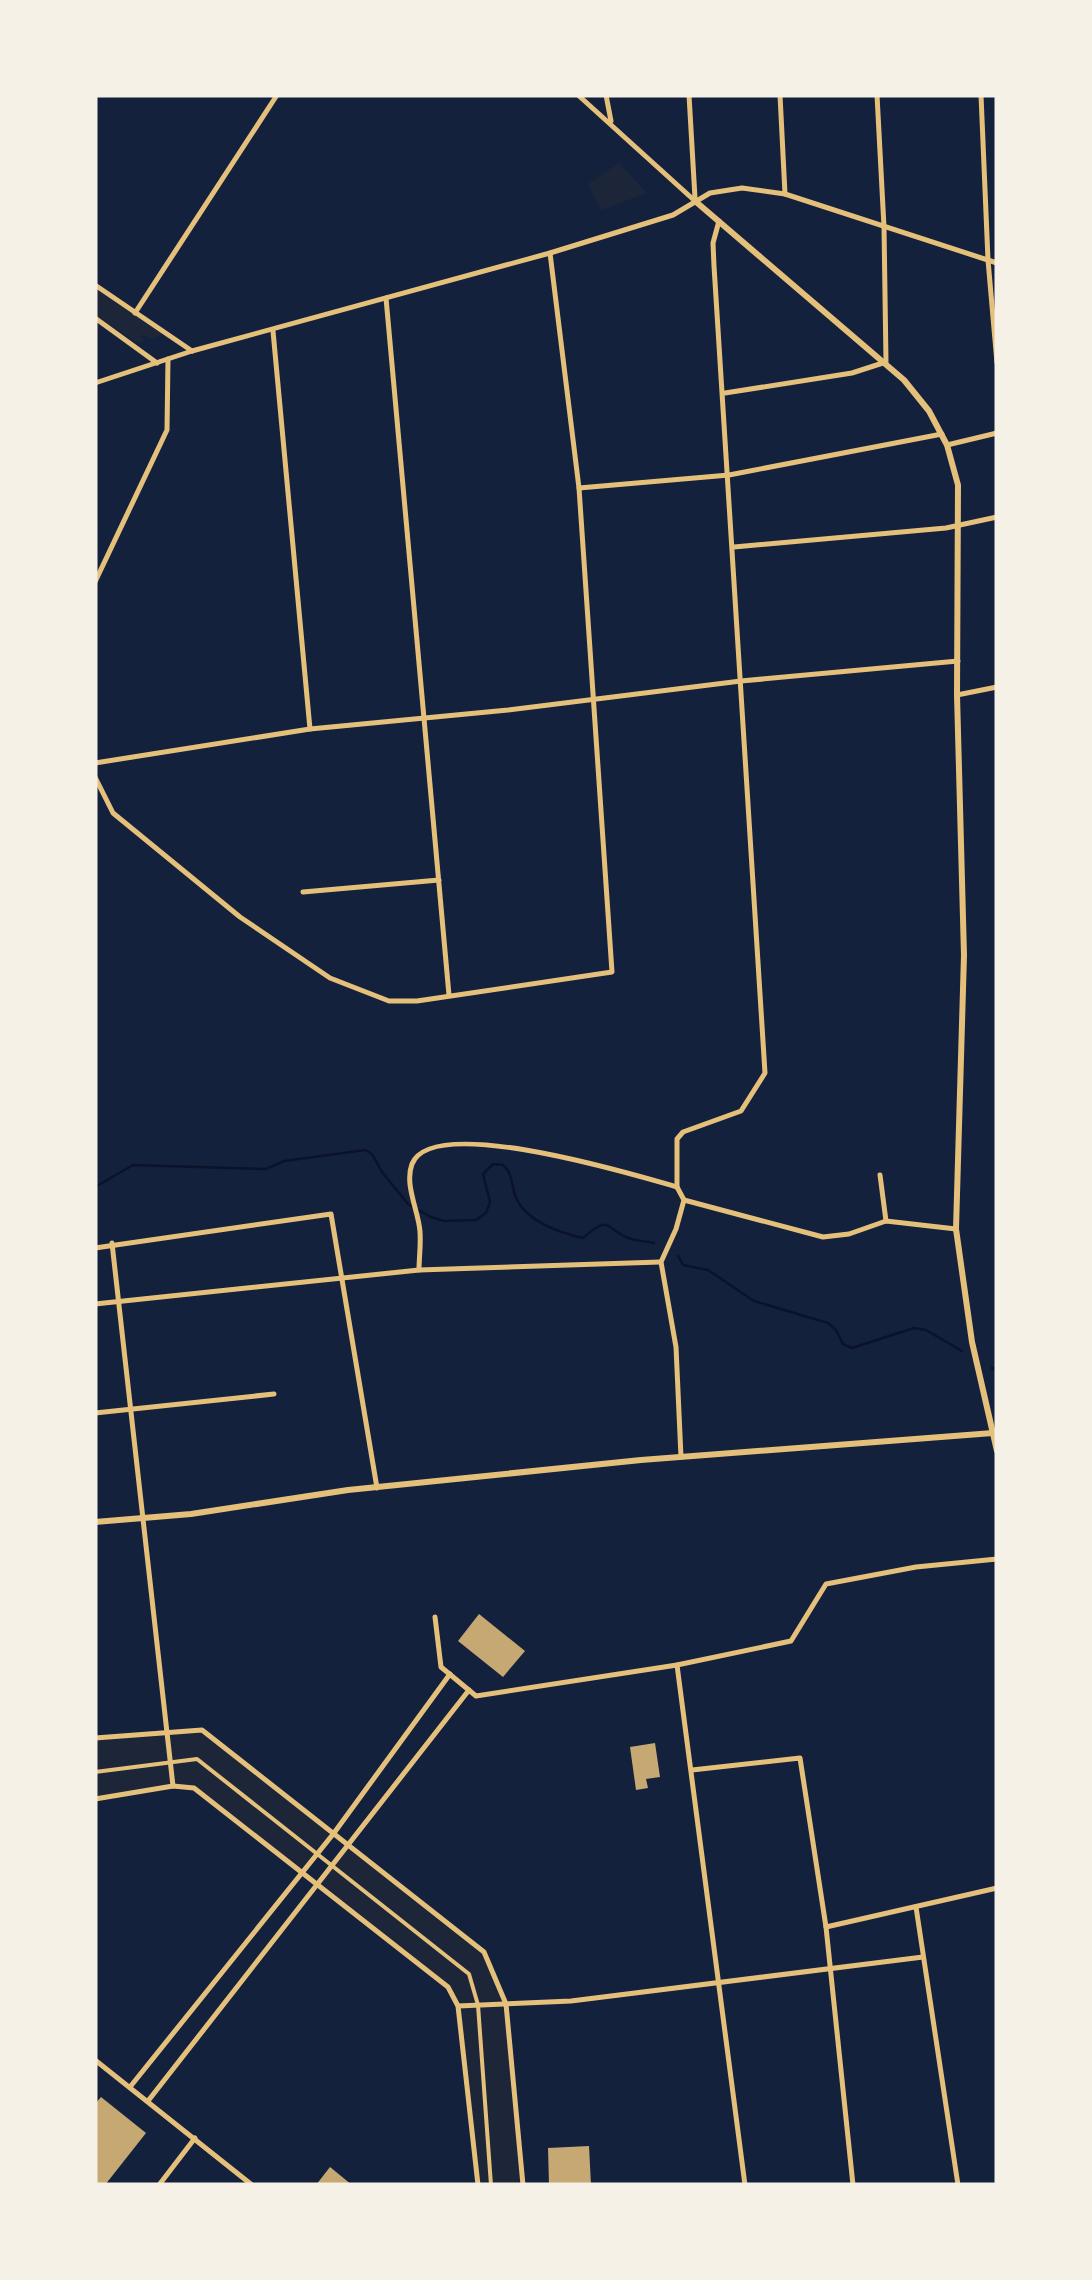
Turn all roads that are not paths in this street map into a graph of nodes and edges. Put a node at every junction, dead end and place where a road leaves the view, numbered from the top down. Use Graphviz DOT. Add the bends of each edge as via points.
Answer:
graph roads {
  1 [pos="277,95"];
  2 [pos="578,95"];
  3 [pos="606,95"];
  4 [pos="688,95"];
  5 [pos="780,95"];
  6 [pos="877,95"];
  7 [pos="980,95"];
  8 [pos="611,124"];
  9 [pos="786,194"];
  10 [pos="695,201"];
  11 [pos="719,221"];
  12 [pos="884,227"];
  13 [pos="550,253"];
  14 [pos="988,260"];
  15 [pos="997,263"];
  16 [pos="95,285"];
  17 [pos="386,298"];
  18 [pos="136,312"];
  19 [pos="95,318"];
  20 [pos="272,331"];
  21 [pos="192,351"];
  22 [pos="168,359"];
  23 [pos="157,362"];
  24 [pos="886,362"];
  25 [pos="997,363"];
  26 [pos="95,382"];
  27 [pos="723,393"];
  28 [pos="997,433"];
  29 [pos="942,434"];
  30 [pos="947,444"];
  31 [pos="730,475"];
  32 [pos="580,488"];
  33 [pos="997,517"];
  34 [pos="960,526"];
  35 [pos="734,547"];
  36 [pos="95,582"];
  37 [pos="958,661"];
  38 [pos="741,681"];
  39 [pos="997,687"];
  40 [pos="957,695"];
  41 [pos="595,700"];
  42 [pos="423,717"];
  43 [pos="310,729"];
  44 [pos="95,763"];
  45 [pos="95,778"];
  46 [pos="439,880"];
  47 [pos="303,892"];
  48 [pos="449,996"];
  49 [pos="880,1175"];
  50 [pos="676,1186"];
  51 [pos="684,1200"];
  52 [pos="886,1221"];
  53 [pos="956,1229"];
  54 [pos="112,1244"];
  55 [pos="95,1248"];
  56 [pos="661,1262"];
  57 [pos="419,1270"];
  58 [pos="342,1279"];
  59 [pos="119,1301"];
  60 [pos="95,1304"];
  61 [pos="274,1394"];
  62 [pos="132,1409"];
  63 [pos="95,1414"];
  64 [pos="995,1432"];
  65 [pos="997,1452"];
  66 [pos="680,1457"];
  67 [pos="378,1488"];
  68 [pos="143,1517"];
  69 [pos="95,1522"];
  70 [pos="997,1558"];
  71 [pos="436,1617"];
  72 [pos="678,1665"];
  73 [pos="450,1674"];
  74 [pos="469,1690"];
  75 [pos="167,1730"];
  76 [pos="95,1738"];
  77 [pos="172,1761"];
  78 [pos="692,1770"];
  79 [pos="95,1772"];
  80 [pos="173,1786"];
  81 [pos="95,1799"];
  82 [pos="334,1833"];
  83 [pos="349,1844"];
  84 [pos="317,1854"];
  85 [pos="333,1865"];
  86 [pos="302,1873"];
  87 [pos="316,1886"];
  88 [pos="997,1888"];
  89 [pos="916,1907"];
  90 [pos="826,1928"];
  91 [pos="923,1958"];
  92 [pos="830,1968"];
  93 [pos="721,1982"];
  94 [pos="506,2004"];
  95 [pos="458,2006"];
  96 [pos="478,2006"];
  97 [pos="95,2060"];
  98 [pos="130,2087"];
  99 [pos="148,2101"];
  100 [pos="195,2138"];
  101 [pos="159,2185"];
  102 [pos="252,2185"];
  103 [pos="478,2185"];
  104 [pos="491,2185"];
  105 [pos="523,2185"];
  106 [pos="746,2185"];
  107 [pos="853,2185"];
  108 [pos="958,2185"];
  1 -- 18 [label="street"];
  2 -- 8 [label="street"];
  3 -- 8 [label="street"];
  4 -- 10 [label="street"];
  5 -- 9 [label="street"];
  6 -- 12 [label="street"];
  7 -- 14 [label="street"];
  8 -- 10 [label="street"];
  9 -- 10 [label="street" via="729,189"];
  9 -- 12 [label="street"];
  10 -- 11 [label="street"];
  10 -- 13 [label="street" via="673,216"];
  11 -- 24 [label="street"];
  11 -- 27 [label="street" via="713,243"];
  12 -- 14 [label="street"];
  12 -- 24 [label="street"];
  13 -- 17 [label="street"];
  13 -- 32 [label="street"];
  14 -- 15 [label="street"];
  14 -- 25 [label="street"];
  16 -- 18 [label="street"];
  17 -- 20 [label="street"];
  17 -- 42 [label="street"];
  18 -- 21 [label="street"];
  19 -- 23 [label="street"];
  20 -- 21 [label="street"];
  20 -- 43 [label="street"];
  21 -- 22 [label="street"];
  22 -- 23 [label="street"];
  22 -- 36 [label="street" via="167,430"];
  23 -- 26 [label="street"];
  24 -- 27 [label="street"];
  24 -- 29 [label="street"];
  27 -- 31 [label="street"];
  28 -- 30 [label="street"];
  29 -- 30 [label="street"];
  29 -- 31 [label="street"];
  30 -- 34 [label="street"];
  31 -- 32 [label="street"];
  31 -- 35 [label="street"];
  32 -- 41 [label="street"];
  33 -- 34 [label="street"];
  34 -- 35 [label="street"];
  34 -- 37 [label="street"];
  35 -- 38 [label="street"];
  37 -- 38 [label="street"];
  37 -- 40 [label="street"];
  38 -- 41 [label="street"];
  38 -- 50 [label="street" via="765,1073 741,1110 682,1132"];
  39 -- 40 [label="street"];
  40 -- 53 [label="street" via="964,955"];
  41 -- 42 [label="street"];
  41 -- 48 [label="street" via="612,972"];
  42 -- 43 [label="street"];
  42 -- 46 [label="street"];
  43 -- 44 [label="street"];
  45 -- 48 [label="street" via="113,812 153,848 330,978 389,1001"];
  46 -- 47 [label="street"];
  46 -- 48 [label="street"];
  49 -- 52 [label="street"];
  50 -- 51 [label="street"];
  50 -- 57 [label="street" via="569,1158 434,1146 412,1164"];
  51 -- 52 [label="street" via="823,1236"];
  51 -- 56 [label="street"];
  52 -- 53 [label="street"];
  53 -- 64 [label="street"];
  54 -- 55 [label="street"];
  54 -- 58 [label="street" via="331,1214"];
  54 -- 59 [label="street"];
  56 -- 57 [label="street"];
  56 -- 66 [label="street" via="676,1347"];
  57 -- 58 [label="street"];
  58 -- 59 [label="street"];
  58 -- 67 [label="street"];
  59 -- 60 [label="street"];
  59 -- 62 [label="street"];
  61 -- 62 [label="street"];
  62 -- 63 [label="street"];
  62 -- 68 [label="street"];
  64 -- 65 [label="street"];
  64 -- 66 [label="street"];
  66 -- 67 [label="street"];
  67 -- 68 [label="street"];
  68 -- 69 [label="street"];
  68 -- 75 [label="street"];
  70 -- 72 [label="street" via="826,1584 791,1641"];
  71 -- 73 [label="street" via="440,1667"];
  72 -- 74 [label="street" via="476,1696"];
  72 -- 78 [label="street"];
  73 -- 74 [label="street"];
  73 -- 82 [label="street"];
  74 -- 83 [label="street"];
  75 -- 76 [label="street"];
  75 -- 77 [label="street"];
  75 -- 82 [label="street" via="202,1730"];
  77 -- 79 [label="street"];
  77 -- 80 [label="street"];
  77 -- 84 [label="street" via="206,1764"];
  78 -- 90 [label="street" via="800,1758"];
  78 -- 93 [label="street"];
  80 -- 81 [label="street"];
  80 -- 86 [label="street" via="194,1788"];
  82 -- 83 [label="street"];
  82 -- 84 [label="street"];
  83 -- 85 [label="street"];
  83 -- 94 [label="street" via="484,1952"];
  84 -- 85 [label="street"];
  84 -- 86 [label="street"];
  85 -- 87 [label="street"];
  85 -- 96 [label="street" via="469,1974"];
  86 -- 87 [label="street"];
  86 -- 98 [label="street"];
  87 -- 95 [label="street" via="448,1988"];
  87 -- 99 [label="street"];
  88 -- 89 [label="street"];
  89 -- 90 [label="street"];
  89 -- 91 [label="street"];
  90 -- 92 [label="street"];
  91 -- 92 [label="street"];
  91 -- 108 [label="street"];
  92 -- 93 [label="street"];
  92 -- 107 [label="street"];
  93 -- 94 [label="street"];
  93 -- 106 [label="street"];
  94 -- 96 [label="street"];
  94 -- 105 [label="street"];
  95 -- 96 [label="street"];
  95 -- 103 [label="street"];
  96 -- 104 [label="street"];
  97 -- 98 [label="street"];
  98 -- 99 [label="street"];
  99 -- 100 [label="street"];
  100 -- 101 [label="street"];
  100 -- 102 [label="street"];
}
